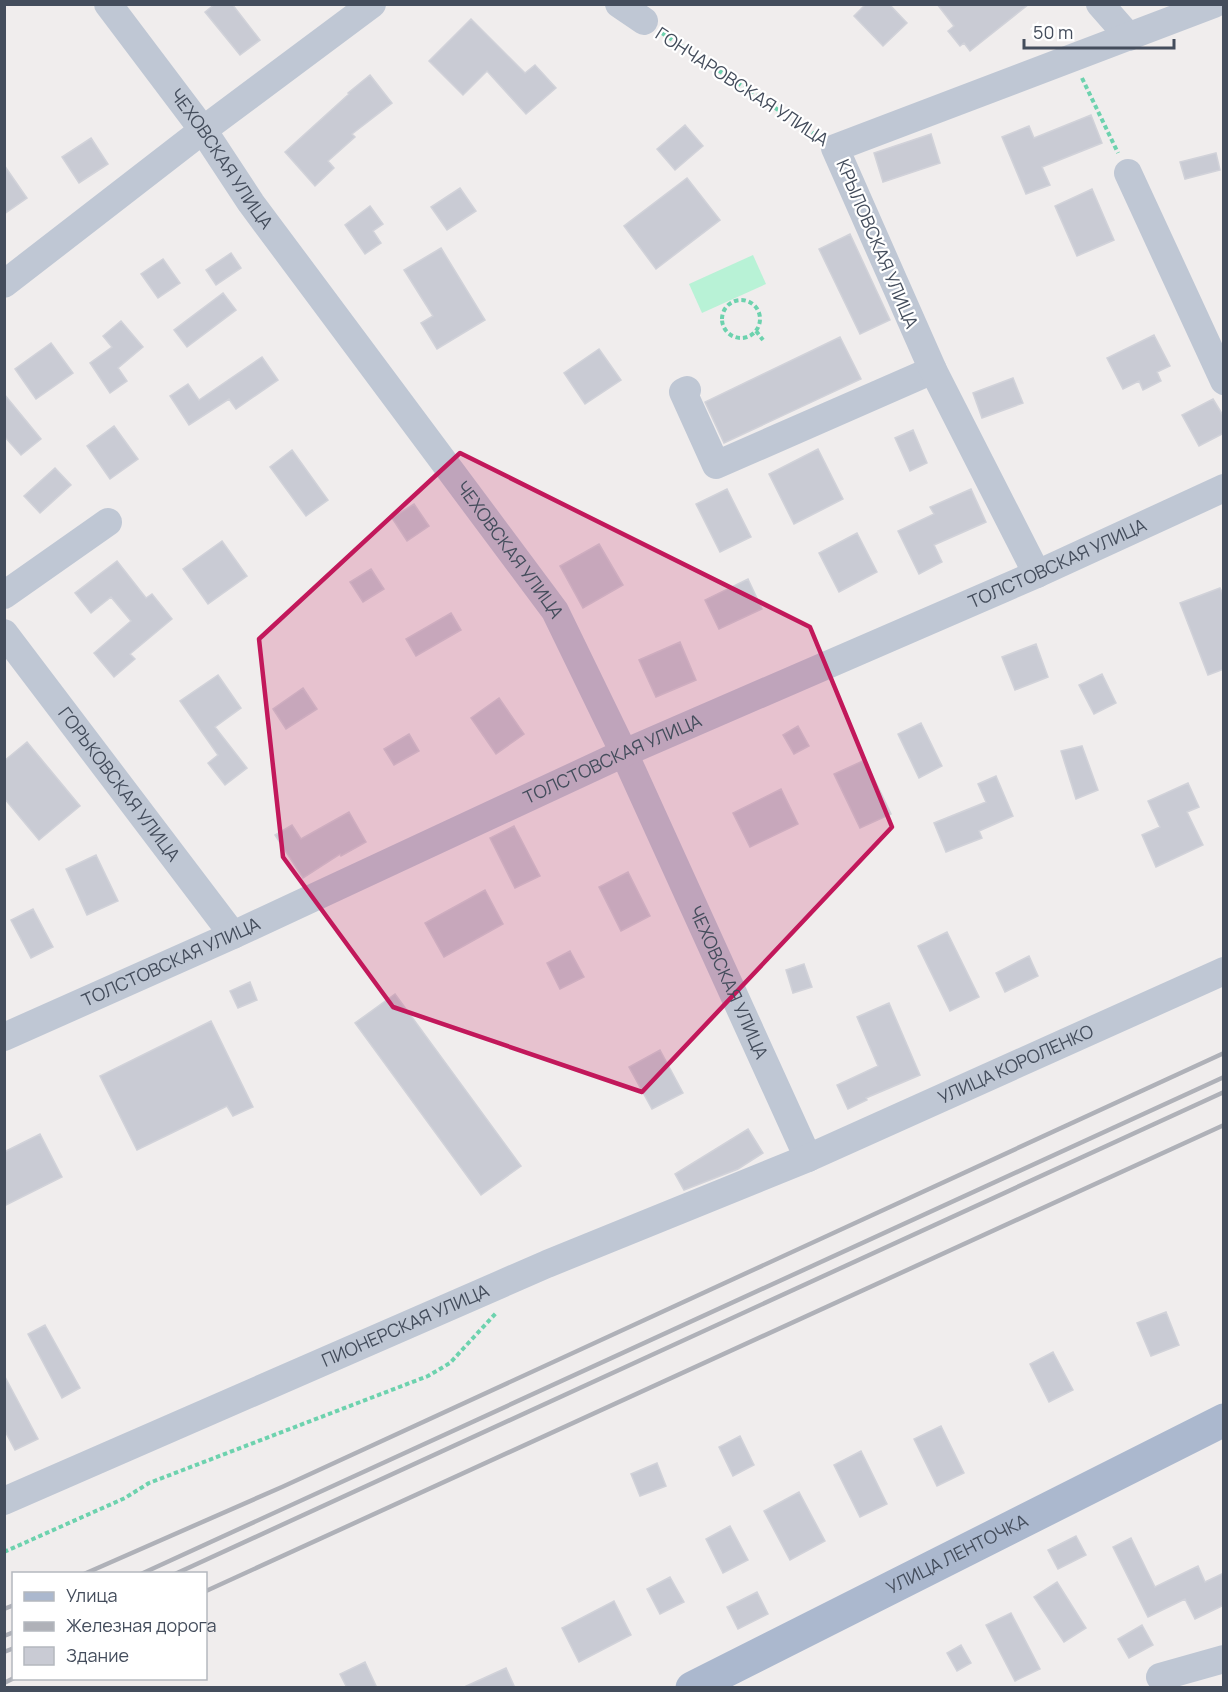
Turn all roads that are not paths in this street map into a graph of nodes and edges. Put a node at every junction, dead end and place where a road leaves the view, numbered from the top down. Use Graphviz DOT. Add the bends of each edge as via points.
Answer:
graph roads {
  1 [pos="108,4"];
  2 [pos="372,4"];
  3 [pos="620,4"];
  4 [pos="1100,4"];
  5 [pos="1214,4"];
  6 [pos="644,21"];
  7 [pos="1129,37"];
  8 [pos="203,130"];
  9 [pos="1128,173"];
  10 [pos="4,284"];
  11 [pos="933,370"];
  12 [pos="1224,381"];
  13 [pos="687,390"];
  14 [pos="1224,488"];
  15 [pos="108,522"];
  16 [pos="1036,574"];
  17 [pos="4,595"];
  18 [pos="4,633"];
  19 [pos="624,753"];
  20 [pos="233,935"];
  21 [pos="1224,971"];
  22 [pos="4,1037"];
  23 [pos="808,1158"];
  24 [pos="1224,1420"];
  25 [pos="4,1501"];
  26 [pos="1224,1659"];
  27 [pos="1160,1677"];
  28 [pos="692,1688"];
  1 -- 8 [label="street, ЧЕХОВСКАЯ УЛИЦА"];
  2 -- 8 [label="street"];
  3 -- 6 [label="street, ГОНЧАРОВСКАЯ УЛИЦА"];
  4 -- 7 [label="street"];
  5 -- 7 [label="street, КРЫЛОВСКАЯ УЛИЦА"];
  7 -- 11 [label="street, КРЫЛОВСКАЯ УЛИЦА" via="835,148 908,335"];
  8 -- 10 [label="street"];
  8 -- 19 [label="street, ЧЕХОВСКАЯ УЛИЦА" via="251,203 555,610"];
  9 -- 12 [label="street"];
  11 -- 13 [label="street" via="716,465 683,392"];
  11 -- 16 [label="street, КРЫЛОВСКАЯ УЛИЦА"];
  14 -- 16 [label="street, ТОЛСТОВСКАЯ УЛИЦА"];
  15 -- 17 [label="street"];
  16 -- 19 [label="street, ТОЛСТОВСКАЯ УЛИЦА"];
  18 -- 20 [label="street, ГОРЬКОВСКАЯ УЛИЦА"];
  19 -- 20 [label="street, ТОЛСТОВСКАЯ УЛИЦА"];
  19 -- 23 [label="street, ЧЕХОВСКАЯ УЛИЦА"];
  20 -- 22 [label="street, ТОЛСТОВСКАЯ УЛИЦА"];
  21 -- 23 [label="street, УЛИЦА КОРОЛЕНКО"];
  23 -- 25 [label="street, ПИОНЕРСКАЯ УЛИЦА" via="547,1264"];
  24 -- 28 [label="main road, УЛИЦА ЛЕНТОЧКА"];
  26 -- 27 [label="street"];
}
